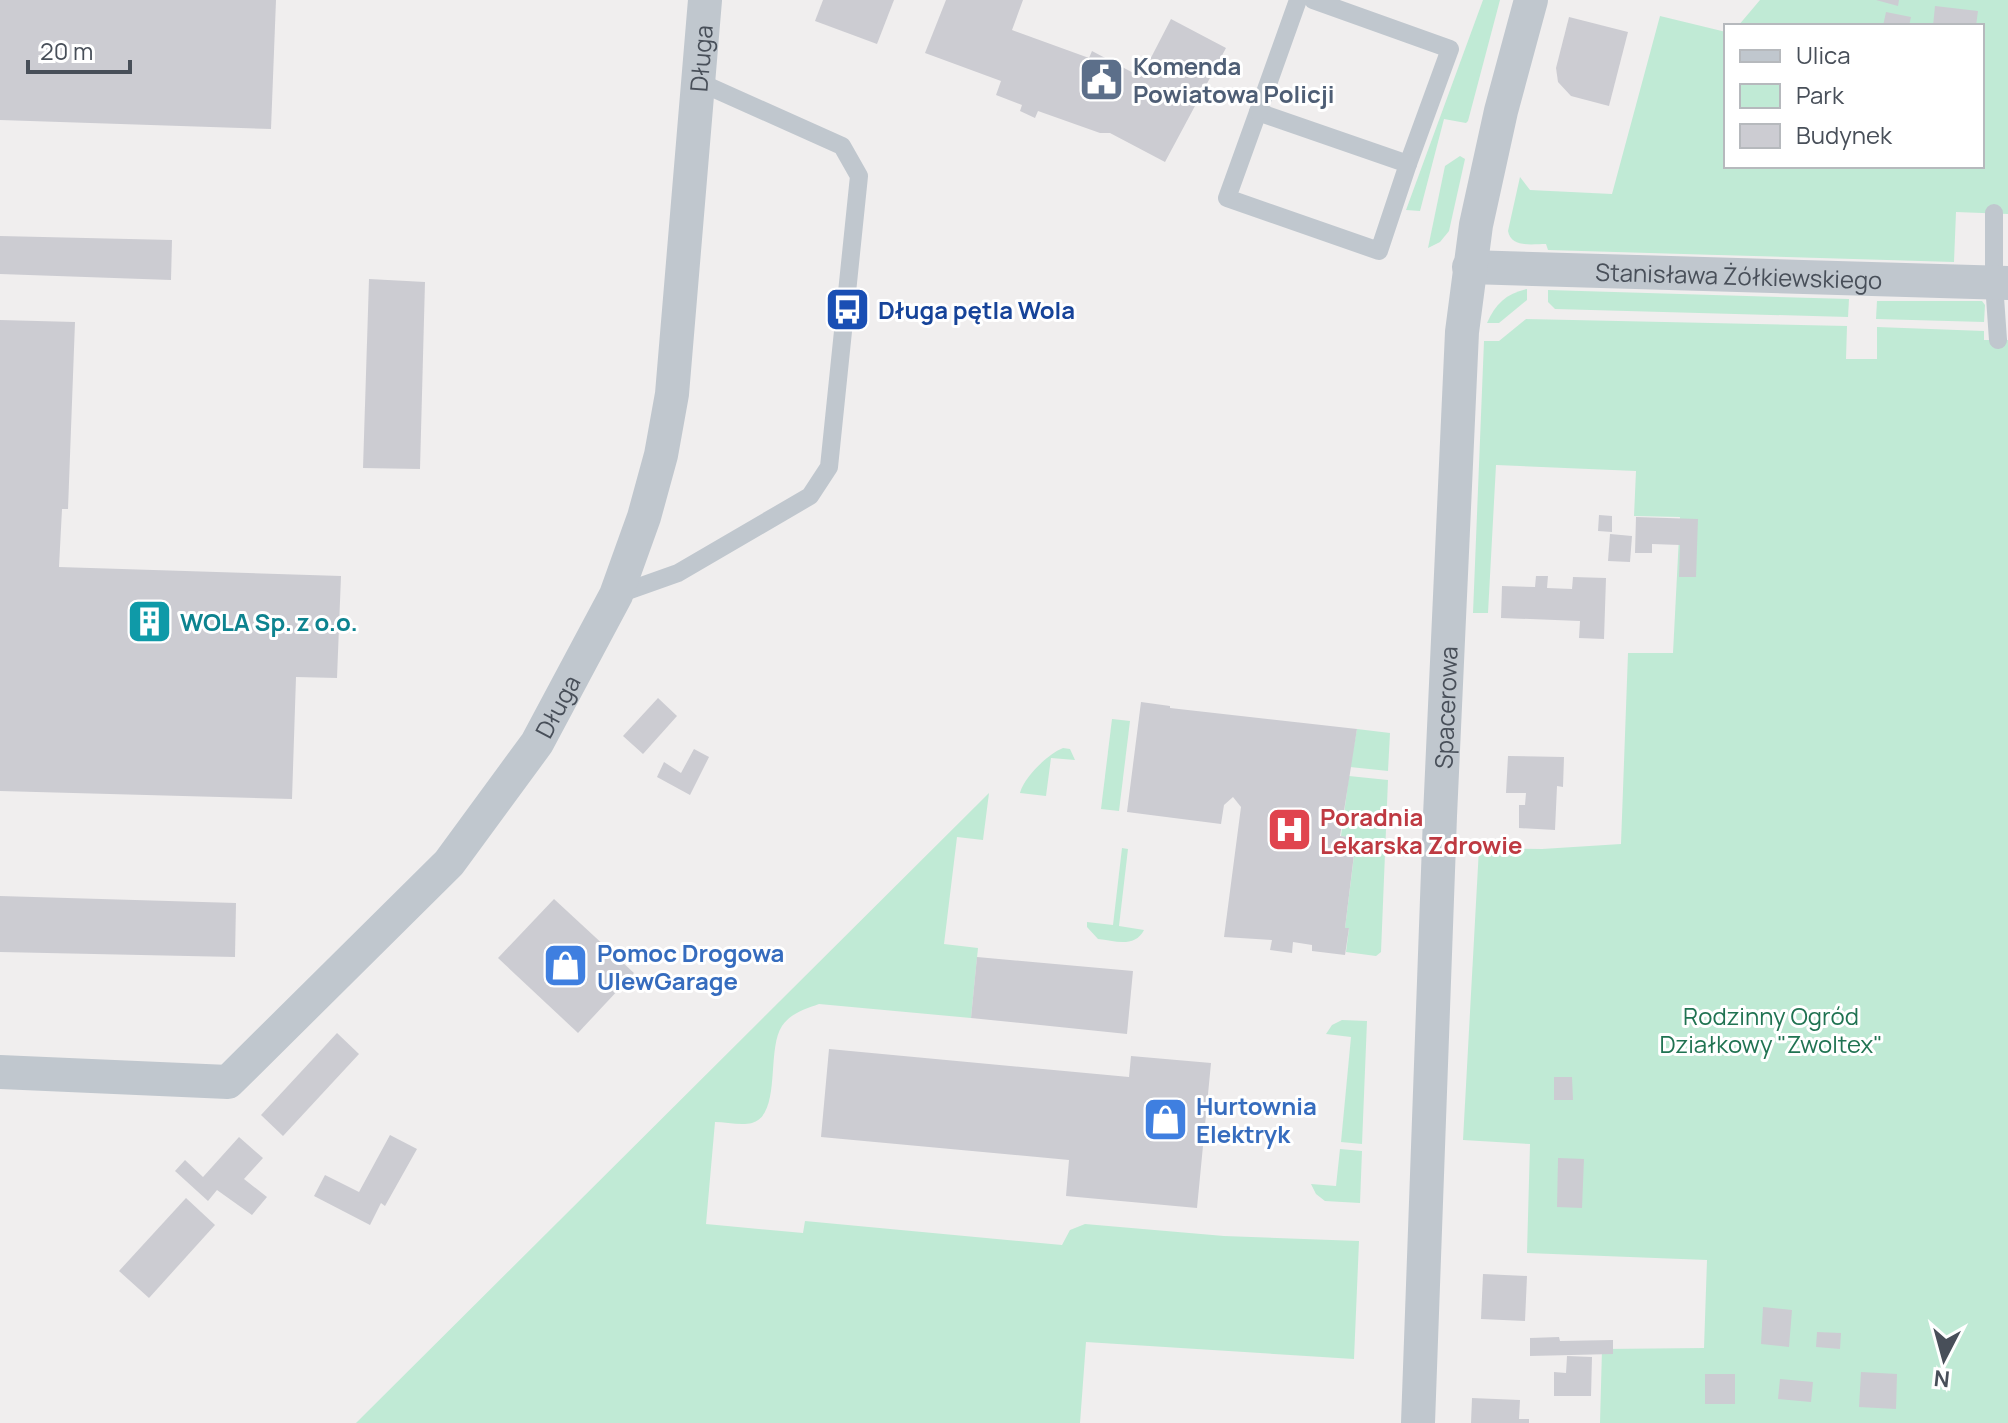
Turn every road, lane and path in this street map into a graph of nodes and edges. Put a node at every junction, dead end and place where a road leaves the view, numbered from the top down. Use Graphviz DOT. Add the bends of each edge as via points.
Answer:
graph roads {
  1 [pos="705,0"];
  2 [pos="1298,0"];
  3 [pos="1313,0"];
  4 [pos="1531,0"];
  5 [pos="699,82"];
  6 [pos="1258,112"];
  7 [pos="1408,164"];
  8 [pos="1994,213"];
  9 [pos="1469,267"];
  10 [pos="2001,283"];
  11 [pos="1998,340"];
  12 [pos="616,595"];
  13 [pos="0,1072"];
  14 [pos="1418,1423"];
  1 -- 5 [label="street, Długa"];
  2 -- 6 [label="lane"];
  3 -- 7 [label="lane" via="1450,49"];
  4 -- 9 [label="street, Spacerowa" via="1501,111"];
  5 -- 12 [label="street, Długa" via="672,394 644,517"];
  5 -- 12 [label="lane" via="842,146 859,176 829,467 810,496 678,573"];
  6 -- 7 [label="lane"];
  6 -- 7 [label="lane" via="1227,198 1379,251"];
  8 -- 10 [label="lane"];
  9 -- 10 [label="street, Stanisława Żółkiewskiego"];
  9 -- 14 [label="street, Spacerowa" via="1442,785"];
  10 -- 11 [label="lane"];
  12 -- 13 [label="street, Długa" via="537,743 449,863 228,1082"];
}
